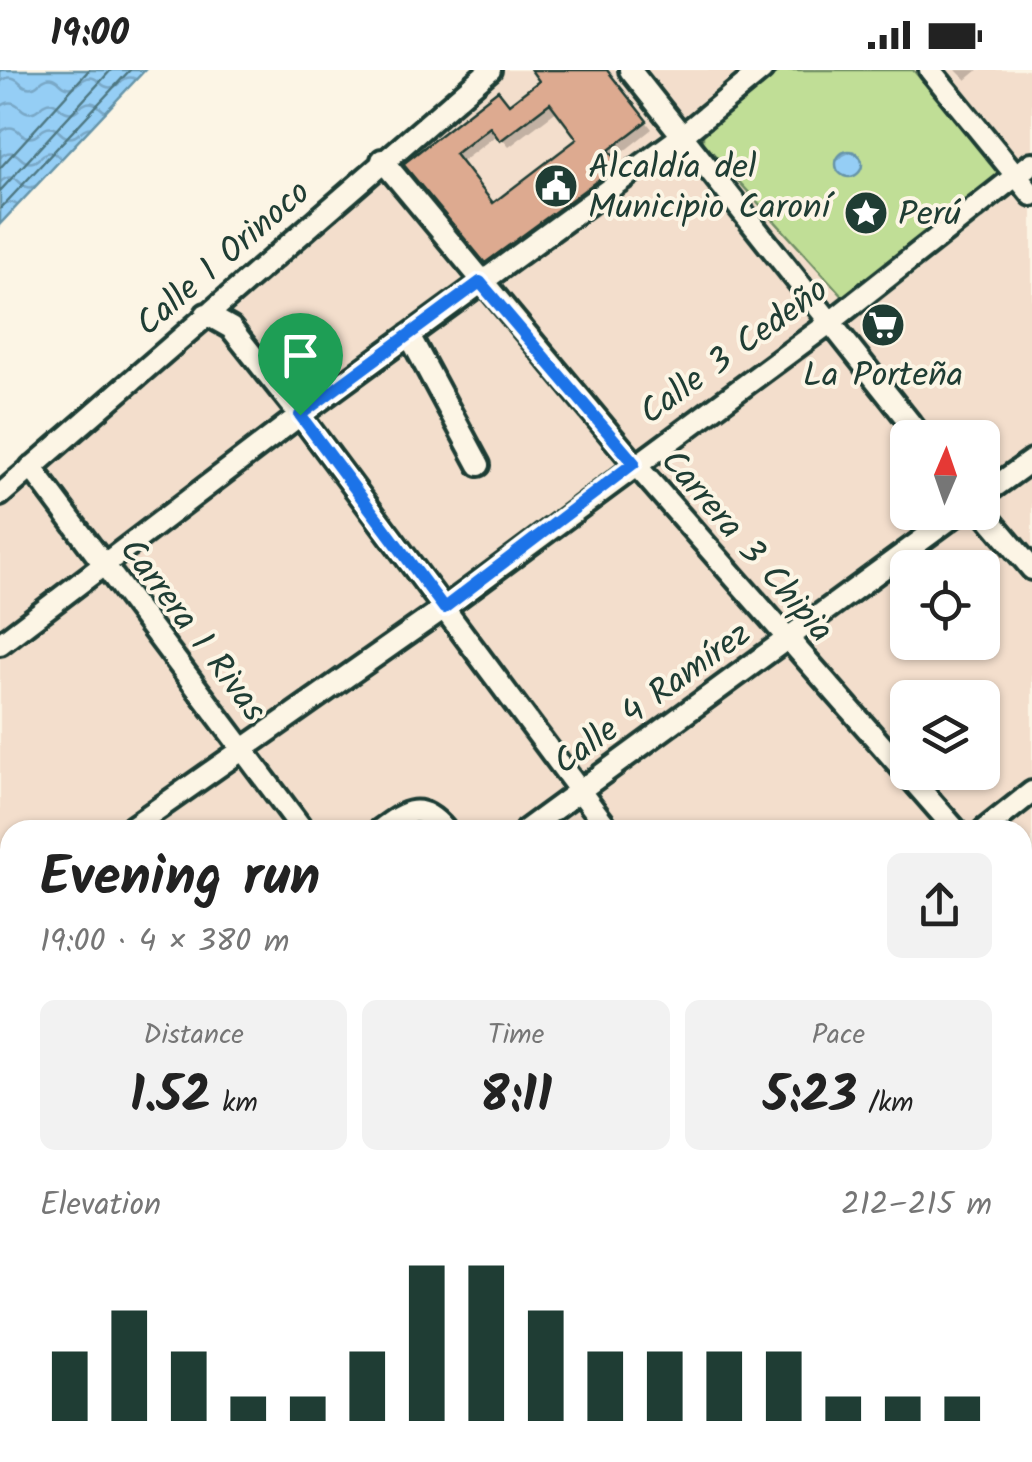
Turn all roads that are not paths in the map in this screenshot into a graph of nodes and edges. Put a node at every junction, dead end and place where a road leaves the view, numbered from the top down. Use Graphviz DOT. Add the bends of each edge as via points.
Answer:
graph roads {
  1 [pos="490,70"];
  2 [pos="630,70"];
  3 [pos="762,70"];
  4 [pos="930,70"];
  5 [pos="683,135"];
  6 [pos="382,160"];
  7 [pos="1024,168"];
  8 [pos="1032,195"];
  9 [pos="480,282"];
  10 [pos="206,314"];
  11 [pos="828,324"];
  12 [pos="409,335"];
  13 [pos="300,415"];
  14 [pos="907,420"];
  15 [pos="1032,460"];
  16 [pos="634,463"];
  17 [pos="479,465"];
  18 [pos="31,468"];
  19 [pos="1000,483"];
  20 [pos="0,496"];
  21 [pos="935,530"];
  22 [pos="999,530"];
  23 [pos="104,563"];
  24 [pos="1032,569"];
  25 [pos="444,608"];
  26 [pos="785,639"];
  27 [pos="0,644"];
  28 [pos="242,749"];
  29 [pos="579,790"];
  30 [pos="1032,792"];
  31 [pos="142,820"];
  32 [pos="295,820"];
  33 [pos="393,820"];
  34 [pos="434,820"];
  35 [pos="539,820"];
  36 [pos="602,820"];
  37 [pos="947,820"];
  38 [pos="997,820"];
  1 -- 6 [label="street, Calle 1 Orinoco"];
  2 -- 5 [label="street"];
  3 -- 5 [label="street"];
  4 -- 7 [label="street"];
  5 -- 9 [label="street"];
  5 -- 11 [label="street"];
  6 -- 9 [label="street, Carrera 3 Chipia"];
  6 -- 10 [label="street, Calle 1 Orinoco"];
  7 -- 8 [label="street"];
  7 -- 11 [label="street, Calle 3 Cedeño"];
  9 -- 12 [label="street"];
  9 -- 16 [label="street, Carrera 3 Chipia"];
  10 -- 13 [label="street" via="231,328"];
  10 -- 18 [label="street, Calle 1 Orinoco"];
  11 -- 14 [label="street"];
  11 -- 16 [label="street, Calle 3 Cedeño"];
  12 -- 13 [label="street"];
  12 -- 17 [label="street"];
  13 -- 23 [label="street"];
  13 -- 25 [label="street"];
  15 -- 19 [label="street"];
  16 -- 25 [label="street, Calle 3 Cedeño"];
  16 -- 26 [label="street, Carrera 3 Chipia"];
  18 -- 20 [label="street, Calle 1 Orinoco"];
  18 -- 23 [label="street, Carrera 1 Rivas"];
  21 -- 26 [label="street, Calle 4 Ramírez"];
  22 -- 24 [label="street"];
  23 -- 27 [label="street"];
  23 -- 28 [label="street, Carrera 1 Rivas"];
  25 -- 28 [label="street, Calle 3 Cedeño"];
  25 -- 29 [label="street"];
  26 -- 29 [label="street, Calle 4 Ramírez"];
  26 -- 37 [label="street, Carrera 3 Chipia"];
  28 -- 31 [label="street, Calle 3 Cedeño"];
  28 -- 32 [label="street, Carrera 1 Rivas"];
  29 -- 35 [label="street, Calle 4 Ramírez"];
  29 -- 36 [label="street"];
  30 -- 38 [label="street"];
  33 -- 34 [label="street" via="408,809"];
}
